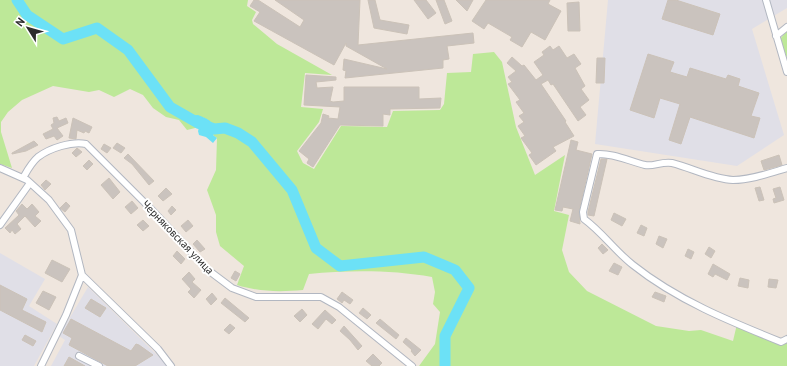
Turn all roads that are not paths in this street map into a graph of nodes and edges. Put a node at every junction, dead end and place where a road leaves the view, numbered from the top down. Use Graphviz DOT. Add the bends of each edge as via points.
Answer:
graph roads {
  1 [pos="766,0"];
  2 [pos="787,27"];
  3 [pos="776,36"];
  4 [pos="785,61"];
  5 [pos="787,72"];
  6 [pos="0,168"];
  7 [pos="787,168"];
  8 [pos="23,178"];
  9 [pos="30,183"];
  10 [pos="0,225"];
  11 [pos="82,275"];
  12 [pos="787,339"];
  13 [pos="79,356"];
  14 [pos="86,363"];
  15 [pos="41,366"];
  16 [pos="99,366"];
  17 [pos="171,366"];
  18 [pos="412,366"];
  1 -- 3 [label="street"];
  2 -- 3 [label="street"];
  3 -- 4 [label="street"];
  4 -- 5 [label="street"];
  6 -- 8 [label="street"];
  7 -- 12 [label="street" via="733,180 670,162 647,165 597,154 583,212 584,218 614,249 678,295 753,331 781,342"];
  8 -- 9 [label="street"];
  8 -- 18 [label="street, Черняковская улица" via="28,167 38,157 78,142 86,144 208,270 232,288 256,297 321,297 339,306"];
  9 -- 10 [label="street"];
  9 -- 11 [label="street" via="49,200 71,230"];
  11 -- 15 [label="street"];
  11 -- 17 [label="street" via="158,349"];
  13 -- 14 [label="street"];
  14 -- 16 [label="street"];
}
